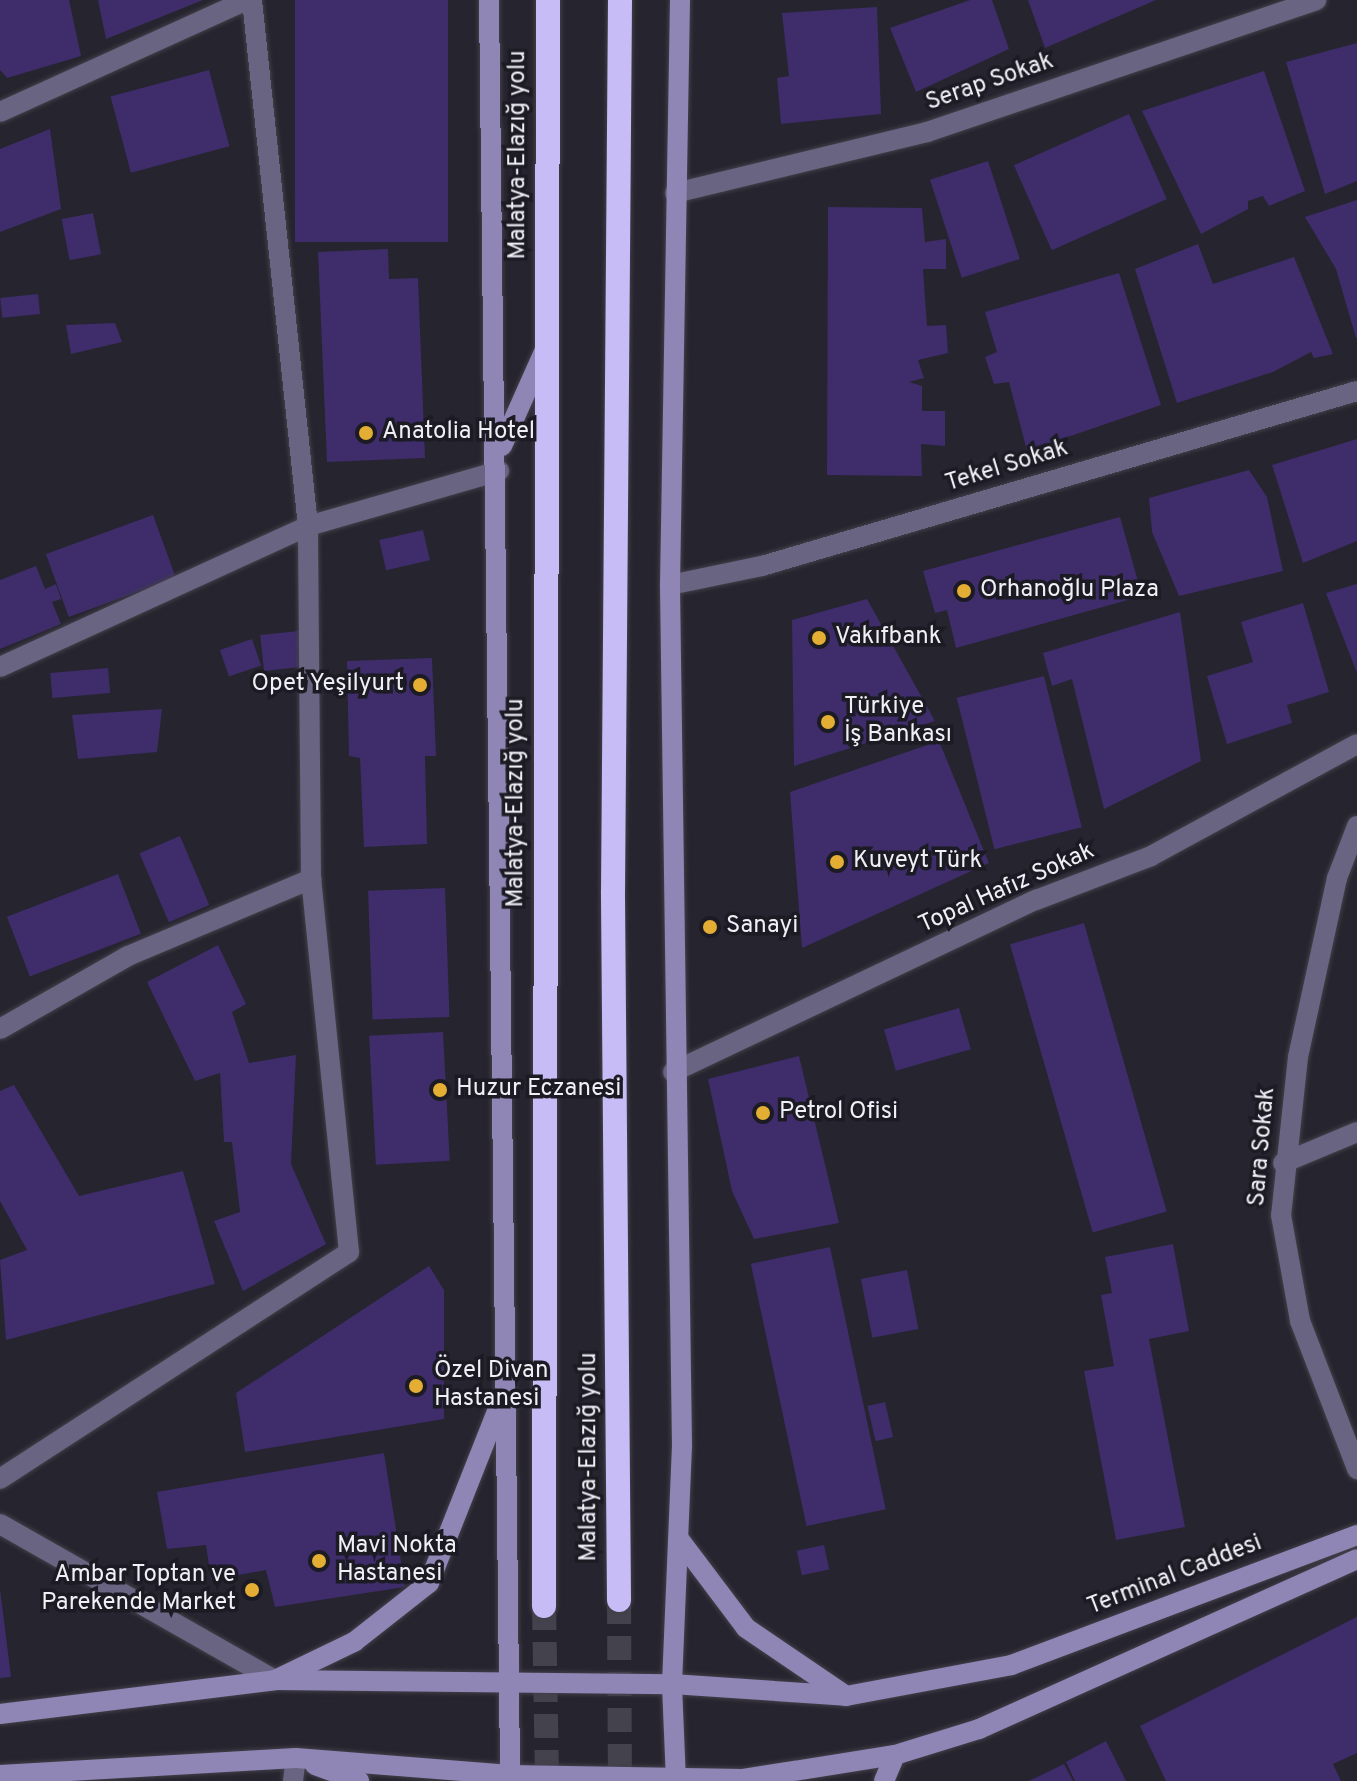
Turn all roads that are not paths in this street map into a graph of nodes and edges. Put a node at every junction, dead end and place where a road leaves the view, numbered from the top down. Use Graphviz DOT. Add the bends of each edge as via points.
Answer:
graph roads {
  1 [pos="250,0"];
  2 [pos="489,0"];
  3 [pos="548,0"];
  4 [pos="620,0"];
  5 [pos="680,0"];
  6 [pos="1316,0"];
  7 [pos="0,112"];
  8 [pos="675,193"];
  9 [pos="546,346"];
  10 [pos="1357,391"];
  11 [pos="498,462"];
  12 [pos="308,526"];
  13 [pos="670,585"];
  14 [pos="0,667"];
  15 [pos="1357,744"];
  16 [pos="1357,826"];
  17 [pos="311,879"];
  18 [pos="0,1029"];
  19 [pos="673,1072"];
  20 [pos="1357,1132"];
  21 [pos="1283,1163"];
  22 [pos="507,1388"];
  23 [pos="1357,1469"];
  24 [pos="0,1479"];
  25 [pos="0,1524"];
  26 [pos="1357,1535"];
  27 [pos="679,1539"];
  28 [pos="1357,1559"];
  29 [pos="619,1600"];
  30 [pos="544,1606"];
  31 [pos="275,1680"];
  32 [pos="672,1684"];
  33 [pos="513,1686"];
  34 [pos="846,1696"];
  35 [pos="0,1714"];
  36 [pos="895,1755"];
  37 [pos="296,1758"];
  38 [pos="0,1775"];
  39 [pos="510,1778"];
  40 [pos="293,1781"];
  41 [pos="359,1781"];
  42 [pos="676,1781"];
  43 [pos="884,1781"];
  1 -- 7 [label="street"];
  1 -- 12 [label="street"];
  2 -- 11 [label="main road"];
  3 -- 9 [label="highway, Malatya-Elazığ yolu"];
  4 -- 29 [label="highway, Malatya-Elazığ yolu" via="615,498"];
  5 -- 8 [label="main road"];
  6 -- 8 [label="street, Serap Sokak" via="927,132"];
  8 -- 13 [label="main road"];
  9 -- 11 [label="main road"];
  9 -- 30 [label="highway, Malatya-Elazığ yolu"];
  10 -- 13 [label="street, Tekel Sokak" via="762,566"];
  11 -- 12 [label="street"];
  11 -- 22 [label="main road"];
  12 -- 14 [label="street"];
  12 -- 17 [label="street"];
  13 -- 19 [label="main road"];
  15 -- 19 [label="street, Topal Hafız Sokak" via="1151,856 1036,900"];
  16 -- 21 [label="street, Sara Sokak" via="1337,878"];
  17 -- 18 [label="street" via="128,956"];
  17 -- 24 [label="street" via="349,1252"];
  19 -- 27 [label="main road"];
  20 -- 21 [label="street"];
  21 -- 23 [label="street, Sara Sokak" via="1281,1215 1300,1321"];
  22 -- 31 [label="main road" via="429,1583 354,1642"];
  22 -- 33 [label="main road"];
  25 -- 31 [label="street"];
  26 -- 34 [label="main road, Terminal Caddesi" via="1011,1665"];
  27 -- 32 [label="main road"];
  27 -- 34 [label="main road" via="746,1628"];
  28 -- 36 [label="main road" via="1050,1702"];
  31 -- 33 [label="main road, Terminal Caddesi"];
  31 -- 35 [label="main road"];
  32 -- 33 [label="main road, Terminal Caddesi"];
  32 -- 34 [label="main road, Terminal Caddesi"];
  32 -- 42 [label="main road"];
  33 -- 39 [label="main road"];
  36 -- 42 [label="main road" via="743,1779"];
  36 -- 43 [label="main road"];
  37 -- 38 [label="main road"];
  37 -- 39 [label="main road"];
  37 -- 40 [label="street"];
  37 -- 41 [label="main road"];
  39 -- 42 [label="main road"];
}
